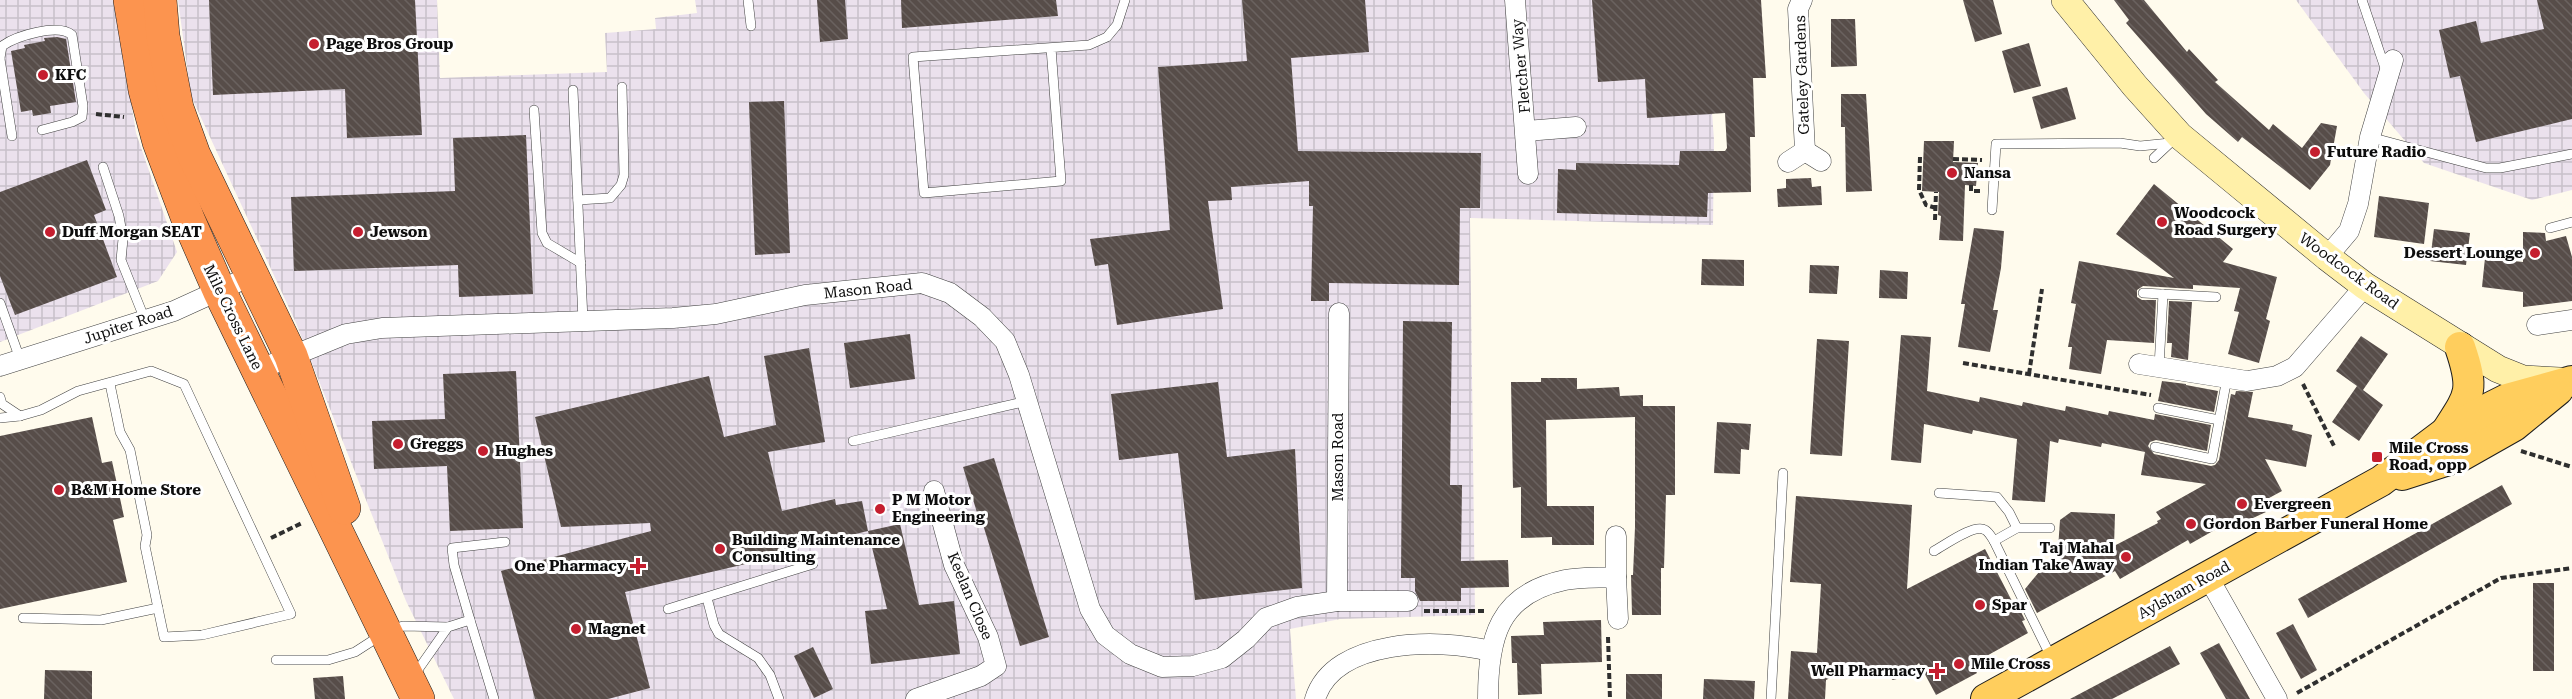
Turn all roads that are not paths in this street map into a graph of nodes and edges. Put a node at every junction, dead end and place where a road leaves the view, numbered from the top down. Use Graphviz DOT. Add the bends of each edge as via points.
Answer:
graph roads {
  1 [pos="130,0"];
  2 [pos="160,0"];
  3 [pos="748,0"];
  4 [pos="1125,0"];
  5 [pos="1515,0"];
  6 [pos="1802,0"];
  7 [pos="2065,0"];
  8 [pos="2362,0"];
  9 [pos="751,26"];
  10 [pos="1051,48"];
  11 [pos="0,58"];
  12 [pos="2390,68"];
  13 [pos="622,87"];
  14 [pos="573,90"];
  15 [pos="534,110"];
  16 [pos="1576,127"];
  17 [pos="42,129"];
  18 [pos="1526,131"];
  19 [pos="12,136"];
  20 [pos="2370,137"];
  21 [pos="2175,140"];
  22 [pos="2572,154"];
  23 [pos="1805,158"];
  24 [pos="2154,158"];
  25 [pos="103,167"];
  26 [pos="1528,174"];
  27 [pos="578,200"];
  28 [pos="1992,210"];
  29 [pos="2572,222"];
  30 [pos="2550,228"];
  31 [pos="2327,257"];
  32 [pos="581,263"];
  33 [pos="253,275"];
  34 [pos="2365,286"];
  35 [pos="219,291"];
  36 [pos="2143,293"];
  37 [pos="2163,294"];
  38 [pos="2216,297"];
  39 [pos="0,303"];
  40 [pos="1339,313"];
  41 [pos="145,320"];
  42 [pos="2572,320"];
  43 [pos="584,321"];
  44 [pos="2537,325"];
  45 [pos="2460,347"];
  46 [pos="291,356"];
  47 [pos="21,359"];
  48 [pos="2139,364"];
  49 [pos="0,366"];
  50 [pos="2159,368"];
  51 [pos="258,370"];
  52 [pos="2227,378"];
  53 [pos="2570,381"];
  54 [pos="110,384"];
  55 [pos="0,397"];
  56 [pos="1027,401"];
  57 [pos="2158,408"];
  58 [pos="20,416"];
  59 [pos="0,418"];
  60 [pos="2219,420"];
  61 [pos="2446,432"];
  62 [pos="852,441"];
  63 [pos="2156,447"];
  64 [pos="1783,473"];
  65 [pos="2381,481"];
  66 [pos="934,491"];
  67 [pos="1939,493"];
  68 [pos="2017,528"];
  69 [pos="2050,528"];
  70 [pos="1616,536"];
  71 [pos="1994,541"];
  72 [pos="505,542"];
  73 [pos="1934,551"];
  74 [pos="813,564"];
  75 [pos="1616,577"];
  76 [pos="2208,577"];
  77 [pos="707,598"];
  78 [pos="1337,601"];
  79 [pos="1408,601"];
  80 [pos="158,608"];
  81 [pos="668,609"];
  82 [pos="23,618"];
  83 [pos="1618,619"];
  84 [pos="470,620"];
  85 [pos="383,625"];
  86 [pos="448,627"];
  87 [pos="1490,651"];
  88 [pos="276,660"];
  89 [pos="2053,662"];
  90 [pos="414,690"];
  91 [pos="2016,692"];
  92 [pos="2286,697"];
  93 [pos="494,699"];
  94 [pos="779,699"];
  95 [pos="916,699"];
  96 [pos="1315,699"];
  97 [pos="1488,699"];
  98 [pos="1771,699"];
  99 [pos="1986,699"];
  1 -- 35 [label="highway, Mile Cross Lane" via="145,90 159,142"];
  2 -- 33 [label="highway, Mile Cross Lane" via="177,108 194,155"];
  3 -- 9 [label="lane"];
  4 -- 10 [label="lane" via="1117,24 1107,37 1089,45"];
  5 -- 18 [label="street, Fletcher Way"];
  6 -- 23 [label="street, Gateley Gardens" via="1798,9"];
  7 -- 21 [label="street, Woodcock Road"];
  8 -- 12 [label="lane"];
  10 -- 10 [label="lane" via="913,57 924,193 1061,181"];
  11 -- 17 [label="lane" via="2,46 21,36 63,30 72,35 82,117"];
  11 -- 19 [label="lane"];
  12 -- 20 [label="street"];
  13 -- 27 [label="lane" via="621,185 610,198"];
  14 -- 27 [label="lane"];
  15 -- 32 [label="lane" via="542,233 547,243"];
  16 -- 18 [label="street, Fletcher Way"];
  18 -- 26 [label="street, Fletcher Way"];
  20 -- 22 [label="lane" via="2486,168"];
  20 -- 31 [label="street" via="2349,231"];
  21 -- 24 [label="lane"];
  21 -- 28 [label="lane" via="2140,146 1996,144"];
  21 -- 31 [label="street, Woodcock Road"];
  25 -- 41 [label="lane" via="119,216 121,260"];
  27 -- 32 [label="lane"];
  29 -- 30 [label="lane"];
  31 -- 34 [label="street, Woodcock Road"];
  32 -- 43 [label="lane"];
  33 -- 35 [label="street, Jupiter Road"];
  33 -- 46 [label="highway, Mile Cross Lane"];
  34 -- 45 [label="street, Woodcock Road"];
  34 -- 52 [label="street" via="2295,367 2277,376 2247,381"];
  35 -- 41 [label="street, Jupiter Road"];
  35 -- 51 [label="highway, Mile Cross Lane"];
  36 -- 37 [label="lane"];
  37 -- 38 [label="lane"];
  37 -- 50 [label="lane"];
  39 -- 47 [label="lane"];
  40 -- 78 [label="street, Mason Road"];
  41 -- 47 [label="street, Jupiter Road"];
  42 -- 44 [label="street"];
  43 -- 46 [label="street, Mason Road" via="382,328 346,334"];
  43 -- 56 [label="street, Mason Road" via="716,314 805,296 922,284 950,293 997,333 1005,342"];
  45 -- 53 [label="street, Woodcock Road" via="2523,379"];
  45 -- 61 [label="main road" via="2468,370 2469,390"];
  46 -- 51 [label="street, Mason Road"];
  46 -- 85 [label="highway, Mile Cross Lane"];
  47 -- 49 [label="street, Jupiter Road"];
  48 -- 50 [label="street"];
  50 -- 52 [label="street"];
  51 -- 85 [label="highway, Mile Cross Lane"];
  52 -- 60 [label="lane"];
  53 -- 61 [label="main road, Aylsham Road" via="2507,399"];
  53 -- 65 [label="main road, Aylsham Road" via="2514,426 2461,456"];
  54 -- 58 [label="lane" via="78,391"];
  54 -- 80 [label="lane" via="120,432 130,450"];
  54 -- 80 [label="lane" via="151,371 184,384 291,614 202,635 164,637"];
  55 -- 58 [label="lane" via="2,404"];
  56 -- 62 [label="lane"];
  56 -- 78 [label="street, Mason Road" via="1089,609 1105,635 1130,654 1162,667 1193,666 1222,657 1266,618 1297,607"];
  57 -- 60 [label="lane"];
  58 -- 59 [label="lane"];
  60 -- 63 [label="lane" via="2212,459"];
  61 -- 65 [label="main road, Aylsham Road"];
  64 -- 98 [label="lane"];
  65 -- 76 [label="main road, Aylsham Road"];
  66 -- 95 [label="street, Keelan Close" via="954,565 988,637 996,666 981,676"];
  67 -- 68 [label="lane" via="1997,497"];
  68 -- 69 [label="lane"];
  68 -- 71 [label="lane"];
  70 -- 75 [label="street"];
  71 -- 73 [label="lane" via="1986,530 1979,528"];
  71 -- 89 [label="lane"];
  72 -- 84 [label="lane" via="452,548"];
  74 -- 77 [label="lane"];
  75 -- 83 [label="street"];
  75 -- 87 [label="street" via="1566,580 1538,588 1514,602"];
  76 -- 89 [label="main road, Aylsham Road"];
  76 -- 92 [label="street"];
  77 -- 81 [label="lane"];
  77 -- 94 [label="lane" via="719,634 758,658"];
  78 -- 79 [label="street, Mason Road"];
  80 -- 82 [label="lane" via="101,620"];
  84 -- 86 [label="lane"];
  84 -- 93 [label="lane"];
  85 -- 86 [label="lane"];
  85 -- 88 [label="lane" via="355,652 328,660"];
  85 -- 90 [label="highway, Mile Cross Lane"];
  86 -- 90 [label="lane"];
  87 -- 96 [label="street" via="1434,642 1371,651 1344,663 1320,684"];
  87 -- 97 [label="street"];
  89 -- 91 [label="main road, Aylsham Road"];
  91 -- 99 [label="main road, Aylsham Road"];
}
